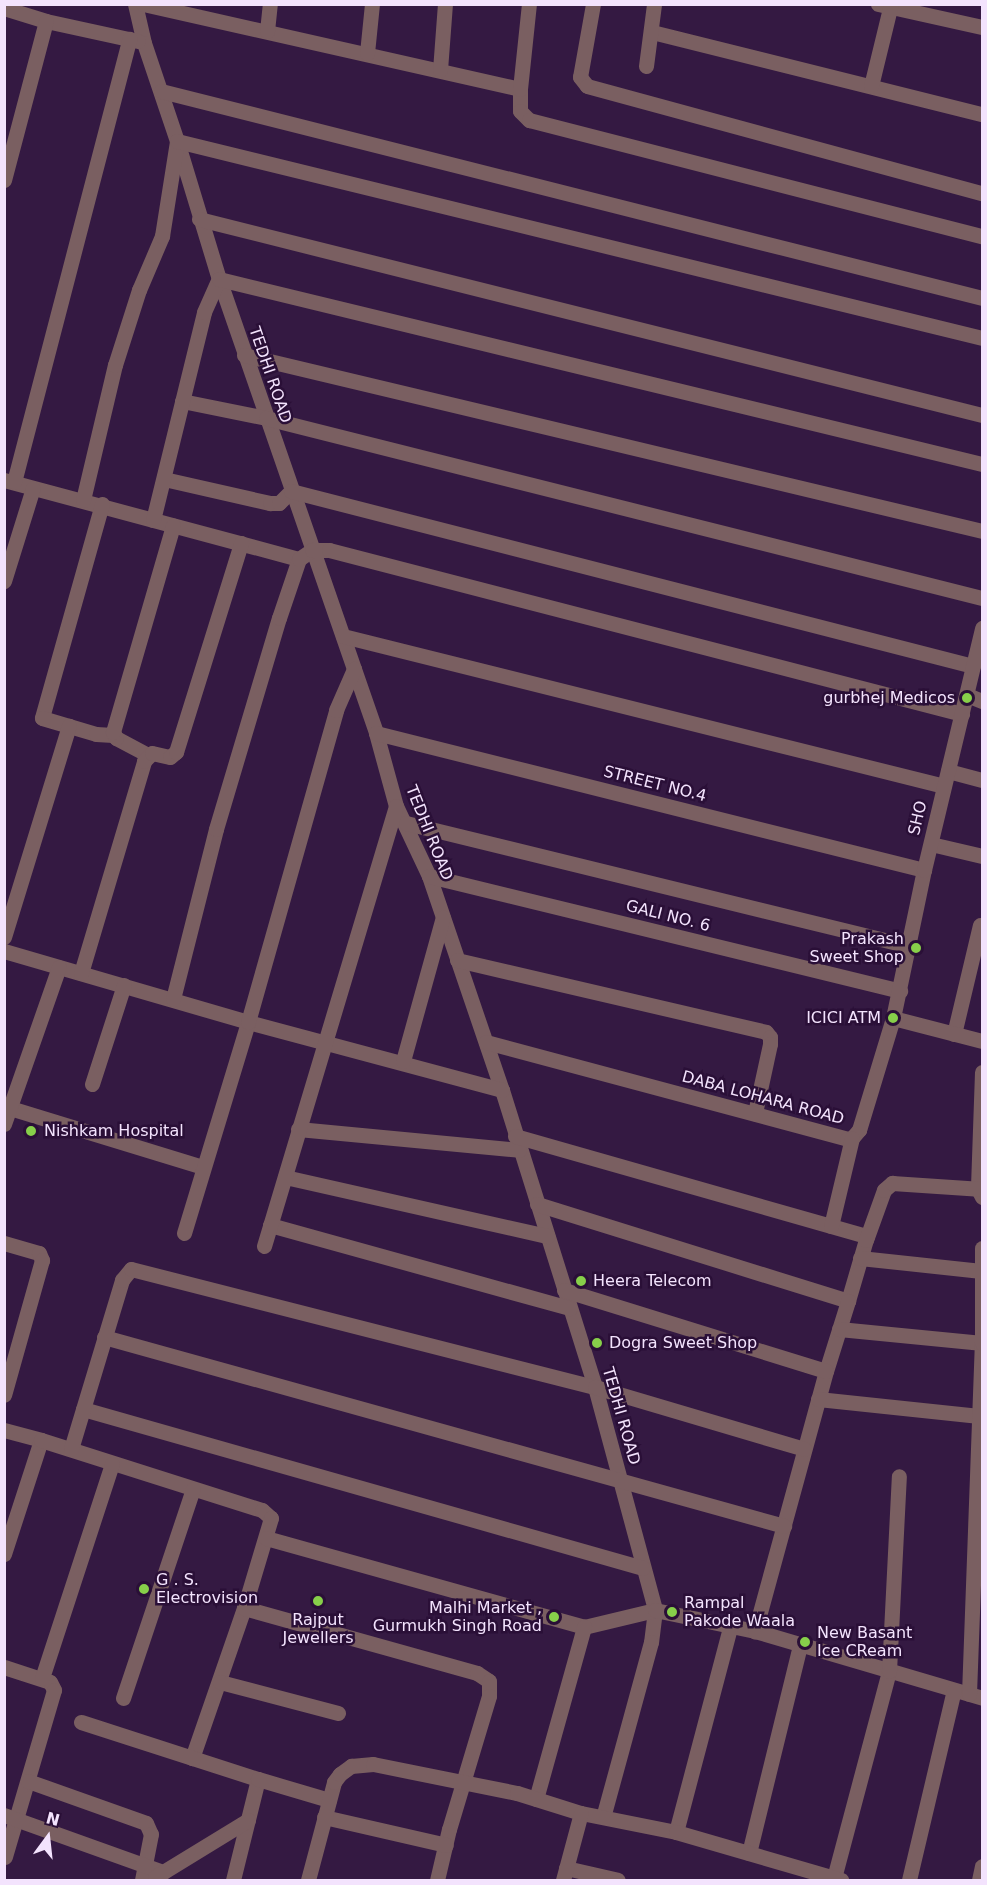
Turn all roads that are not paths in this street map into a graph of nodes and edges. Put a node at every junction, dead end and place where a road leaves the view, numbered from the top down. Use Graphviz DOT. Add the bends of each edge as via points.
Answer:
graph roads {
  1 [pos="135,4"];
  2 [pos="143,4"];
  3 [pos="270,4"];
  4 [pos="372,4"];
  5 [pos="445,4"];
  6 [pos="529,4"];
  7 [pos="593,4"];
  8 [pos="654,4"];
  9 [pos="886,5"];
  10 [pos="4,8"];
  11 [pos="31,10"];
  12 [pos="46,21"];
  13 [pos="982,27"];
  14 [pos="267,31"];
  15 [pos="652,32"];
  16 [pos="136,41"];
  17 [pos="367,53"];
  18 [pos="646,66"];
  19 [pos="440,70"];
  20 [pos="871,86"];
  21 [pos="520,89"];
  22 [pos="161,91"];
  23 [pos="982,114"];
  24 [pos="177,141"];
  25 [pos="4,180"];
  26 [pos="982,193"];
  27 [pos="199,219"];
  28 [pos="982,236"];
  29 [pos="219,279"];
  30 [pos="982,298"];
  31 [pos="982,338"];
  32 [pos="244,355"];
  33 [pos="182,401"];
  34 [pos="982,415"];
  35 [pos="266,418"];
  36 [pos="982,464"];
  37 [pos="164,479"];
  38 [pos="9,481"];
  39 [pos="33,488"];
  40 [pos="291,491"];
  41 [pos="83,500"];
  42 [pos="102,504"];
  43 [pos="153,520"];
  44 [pos="173,526"];
  45 [pos="982,531"];
  46 [pos="241,543"];
  47 [pos="312,550"];
  48 [pos="299,559"];
  49 [pos="4,581"];
  50 [pos="982,598"];
  51 [pos="982,628"];
  52 [pos="343,636"];
  53 [pos="973,666"];
  54 [pos="354,669"];
  55 [pos="967,695"];
  56 [pos="982,700"];
  57 [pos="962,714"];
  58 [pos="69,726"];
  59 [pos="376,733"];
  60 [pos="113,735"];
  61 [pos="148,754"];
  62 [pos="948,771"];
  63 [pos="982,780"];
  64 [pos="944,786"];
  65 [pos="396,806"];
  66 [pos="406,823"];
  67 [pos="931,844"];
  68 [pos="982,856"];
  69 [pos="924,870"];
  70 [pos="429,876"];
  71 [pos="442,917"];
  72 [pos="980,925"];
  73 [pos="4,937"];
  74 [pos="909,946"];
  75 [pos="4,951"];
  76 [pos="457,960"];
  77 [pos="59,967"];
  78 [pos="81,973"];
  79 [pos="124,985"];
  80 [pos="900,990"];
  81 [pos="172,999"];
  82 [pos="893,1018"];
  83 [pos="248,1022"];
  84 [pos="954,1034"];
  85 [pos="324,1040"];
  86 [pos="982,1041"];
  87 [pos="486,1042"];
  88 [pos="403,1061"];
  89 [pos="982,1072"];
  90 [pos="92,1084"];
  91 [pos="502,1090"];
  92 [pos="10,1108"];
  93 [pos="755,1113"];
  94 [pos="4,1124"];
  95 [pos="298,1129"];
  96 [pos="852,1138"];
  97 [pos="517,1143"];
  98 [pos="203,1167"];
  99 [pos="285,1177"];
  100 [pos="981,1192"];
  101 [pos="537,1204"];
  102 [pos="270,1225"];
  103 [pos="831,1226"];
  104 [pos="184,1233"];
  105 [pos="547,1236"];
  106 [pos="866,1240"];
  107 [pos="4,1243"];
  108 [pos="264,1246"];
  109 [pos="982,1248"];
  110 [pos="860,1258"];
  111 [pos="981,1271"];
  112 [pos="564,1290"];
  113 [pos="848,1301"];
  114 [pos="570,1308"];
  115 [pos="839,1329"];
  116 [pos="104,1337"];
  117 [pos="982,1343"];
  118 [pos="826,1371"];
  119 [pos="7,1376"];
  120 [pos="595,1387"];
  121 [pos="4,1395"];
  122 [pos="818,1399"];
  123 [pos="83,1409"];
  124 [pos="979,1416"];
  125 [pos="4,1430"];
  126 [pos="41,1440"];
  127 [pos="71,1449"];
  128 [pos="804,1449"];
  129 [pos="112,1464"];
  130 [pos="899,1476"];
  131 [pos="620,1481"];
  132 [pos="193,1489"];
  133 [pos="784,1526"];
  134 [pos="266,1538"];
  135 [pos="4,1554"];
  136 [pos="644,1568"];
  137 [pos="244,1608"];
  138 [pos="655,1610"];
  139 [pos="584,1627"];
  140 [pos="730,1627"];
  141 [pos="755,1631"];
  142 [pos="800,1646"];
  143 [pos="4,1667"];
  144 [pos="889,1671"];
  145 [pos="42,1678"];
  146 [pos="220,1682"];
  147 [pos="954,1690"];
  148 [pos="976,1696"];
  149 [pos="123,1698"];
  150 [pos="338,1713"];
  151 [pos="81,1722"];
  152 [pos="192,1758"];
  153 [pos="258,1779"];
  154 [pos="28,1781"];
  155 [pos="464,1782"];
  156 [pos="536,1799"];
  157 [pos="329,1800"];
  158 [pos="581,1813"];
  159 [pos="11,1817"];
  160 [pos="324,1817"];
  161 [pos="603,1817"];
  162 [pos="248,1820"];
  163 [pos="676,1832"];
  164 [pos="446,1845"];
  165 [pos="750,1853"];
  166 [pos="5,1857"];
  167 [pos="982,1866"];
  168 [pos="564,1874"];
  169 [pos="796,1874"];
  170 [pos="150,1875"];
  171 [pos="838,1879"];
  172 [pos="308,1880"];
  173 [pos="232,1881"];
  174 [pos="437,1881"];
  175 [pos="618,1881"];
  176 [pos="909,1881"];
  177 [pos="979,1881"];
  1 -- 16 [label="street, TEDHI ROAD"];
  2 -- 14 [label="street"];
  3 -- 14 [label="street"];
  4 -- 17 [label="street"];
  5 -- 19 [label="street"];
  6 -- 21 [label="street"];
  7 -- 26 [label="street" via="580,77 587,86"];
  8 -- 15 [label="street"];
  9 -- 13 [label="street"];
  9 -- 20 [label="street"];
  10 -- 11 [label="street"];
  11 -- 12 [label="street"];
  12 -- 16 [label="street"];
  12 -- 25 [label="street"];
  14 -- 17 [label="street"];
  15 -- 18 [label="street"];
  15 -- 20 [label="street"];
  16 -- 22 [label="street, TEDHI ROAD"];
  16 -- 38 [label="street"];
  17 -- 19 [label="street"];
  19 -- 21 [label="street"];
  20 -- 23 [label="street"];
  21 -- 28 [label="street" via="520,111 529,120"];
  22 -- 24 [label="street, TEDHI ROAD"];
  22 -- 30 [label="street"];
  24 -- 27 [label="street, TEDHI ROAD"];
  24 -- 31 [label="street"];
  24 -- 41 [label="street" via="162,236 115,364"];
  27 -- 29 [label="street, TEDHI ROAD"];
  27 -- 34 [label="street"];
  29 -- 32 [label="street, TEDHI ROAD"];
  29 -- 33 [label="street" via="204,312"];
  29 -- 36 [label="street"];
  32 -- 35 [label="street, TEDHI ROAD"];
  32 -- 45 [label="street"];
  33 -- 35 [label="street"];
  33 -- 37 [label="street"];
  35 -- 40 [label="street, TEDHI ROAD"];
  35 -- 50 [label="street"];
  37 -- 40 [label="street" via="270,503 279,503"];
  37 -- 43 [label="street"];
  38 -- 39 [label="street"];
  39 -- 41 [label="street"];
  39 -- 49 [label="street"];
  40 -- 47 [label="street, TEDHI ROAD"];
  40 -- 53 [label="street"];
  41 -- 42 [label="street"];
  42 -- 43 [label="street"];
  42 -- 58 [label="street" via="42,718"];
  43 -- 44 [label="street"];
  44 -- 46 [label="street"];
  44 -- 60 [label="street"];
  46 -- 48 [label="street"];
  46 -- 61 [label="street" via="176,752 170,757"];
  47 -- 48 [label="street"];
  47 -- 52 [label="street, TEDHI ROAD"];
  47 -- 57 [label="street" via="329,550"];
  48 -- 81 [label="street" via="242,739"];
  51 -- 53 [label="street, SHO"];
  52 -- 54 [label="street, TEDHI ROAD"];
  52 -- 64 [label="street"];
  53 -- 55 [label="street, SHO"];
  54 -- 59 [label="street, TEDHI ROAD"];
  54 -- 83 [label="street" via="336,710"];
  55 -- 56 [label="street"];
  55 -- 57 [label="street, SHO"];
  57 -- 62 [label="street, SHO"];
  58 -- 60 [label="street"];
  58 -- 73 [label="street"];
  59 -- 65 [label="street, TEDHI ROAD"];
  59 -- 69 [label="street, STREET NO.4"];
  60 -- 61 [label="street"];
  61 -- 78 [label="street"];
  62 -- 63 [label="street"];
  62 -- 64 [label="street, SHO"];
  64 -- 67 [label="street, SHO"];
  65 -- 66 [label="street, TEDHI ROAD"];
  65 -- 85 [label="street"];
  66 -- 70 [label="street, TEDHI ROAD"];
  66 -- 74 [label="street"];
  67 -- 68 [label="street"];
  67 -- 69 [label="street, SHO"];
  69 -- 74 [label="street, SHO"];
  70 -- 71 [label="street, TEDHI ROAD"];
  70 -- 80 [label="street, GALI NO. 6"];
  71 -- 76 [label="street, TEDHI ROAD"];
  71 -- 88 [label="street"];
  72 -- 84 [label="street"];
  74 -- 80 [label="street, SHO"];
  75 -- 77 [label="street"];
  76 -- 87 [label="street, TEDHI ROAD"];
  76 -- 93 [label="street" via="766,1032 770,1044"];
  77 -- 78 [label="street"];
  77 -- 92 [label="street"];
  78 -- 79 [label="street"];
  79 -- 81 [label="street"];
  79 -- 90 [label="street"];
  80 -- 82 [label="street, SHO"];
  81 -- 83 [label="street"];
  82 -- 84 [label="street"];
  82 -- 96 [label="street, DABA LOHARA ROAD" via="859,1130"];
  83 -- 85 [label="street"];
  83 -- 98 [label="street"];
  84 -- 86 [label="street"];
  85 -- 88 [label="street"];
  85 -- 95 [label="street"];
  87 -- 91 [label="street, TEDHI ROAD"];
  87 -- 93 [label="street, DABA LOHARA ROAD"];
  88 -- 91 [label="street"];
  89 -- 100 [label="street"];
  91 -- 97 [label="street, TEDHI ROAD"];
  92 -- 94 [label="street"];
  92 -- 98 [label="street"];
  93 -- 96 [label="street, DABA LOHARA ROAD"];
  95 -- 97 [label="street"];
  95 -- 99 [label="street"];
  96 -- 103 [label="street"];
  97 -- 101 [label="street, TEDHI ROAD"];
  97 -- 103 [label="street"];
  98 -- 104 [label="street"];
  99 -- 102 [label="street"];
  99 -- 105 [label="street"];
  100 -- 106 [label="street" via="892,1183 884,1190"];
  101 -- 105 [label="street, TEDHI ROAD"];
  101 -- 113 [label="street"];
  102 -- 108 [label="street"];
  102 -- 114 [label="street"];
  103 -- 106 [label="street" via="867,1236"];
  105 -- 112 [label="street, TEDHI ROAD"];
  106 -- 110 [label="street"];
  107 -- 119 [label="street" via="39,1253 42,1260"];
  109 -- 111 [label="street"];
  110 -- 111 [label="street"];
  110 -- 113 [label="street"];
  111 -- 117 [label="street"];
  112 -- 114 [label="street, TEDHI ROAD"];
  112 -- 118 [label="street"];
  113 -- 115 [label="street"];
  114 -- 120 [label="street, TEDHI ROAD"];
  115 -- 117 [label="street"];
  115 -- 118 [label="street"];
  116 -- 120 [label="street" via="126,1272 138,1269"];
  116 -- 123 [label="street"];
  116 -- 131 [label="street"];
  117 -- 124 [label="street"];
  118 -- 122 [label="street"];
  119 -- 121 [label="street"];
  120 -- 128 [label="street"];
  120 -- 131 [label="street, TEDHI ROAD"];
  122 -- 124 [label="street"];
  122 -- 128 [label="street"];
  123 -- 127 [label="street"];
  123 -- 136 [label="street"];
  124 -- 148 [label="street"];
  125 -- 126 [label="street"];
  126 -- 127 [label="street"];
  126 -- 135 [label="street"];
  127 -- 129 [label="street"];
  128 -- 133 [label="street"];
  129 -- 132 [label="street"];
  129 -- 145 [label="street"];
  130 -- 144 [label="street"];
  131 -- 133 [label="street"];
  131 -- 136 [label="street, TEDHI ROAD"];
  132 -- 134 [label="street" via="268,1513 271,1518"];
  132 -- 149 [label="street"];
  133 -- 141 [label="street"];
  134 -- 137 [label="street"];
  134 -- 139 [label="street"];
  136 -- 138 [label="street, TEDHI ROAD"];
  137 -- 146 [label="street"];
  137 -- 155 [label="street" via="484,1677 489,1681 489,1696"];
  138 -- 139 [label="street"];
  138 -- 140 [label="street"];
  138 -- 161 [label="street" via="651,1642"];
  139 -- 156 [label="street"];
  140 -- 141 [label="street"];
  140 -- 163 [label="street"];
  141 -- 142 [label="street"];
  142 -- 144 [label="street"];
  142 -- 165 [label="street"];
  143 -- 145 [label="street"];
  144 -- 147 [label="street"];
  144 -- 171 [label="street"];
  145 -- 154 [label="street" via="54,1690"];
  146 -- 150 [label="street"];
  146 -- 152 [label="street"];
  147 -- 148 [label="street"];
  147 -- 176 [label="street"];
  151 -- 152 [label="street"];
  152 -- 153 [label="street"];
  153 -- 157 [label="street"];
  153 -- 162 [label="street"];
  154 -- 159 [label="street"];
  154 -- 170 [label="street" via="146,1823 151,1834"];
  155 -- 156 [label="street"];
  155 -- 157 [label="street" via="373,1764 351,1766 334,1782"];
  155 -- 164 [label="street"];
  156 -- 158 [label="street"];
  157 -- 160 [label="street"];
  158 -- 161 [label="street"];
  158 -- 168 [label="street"];
  159 -- 166 [label="street"];
  159 -- 170 [label="street"];
  160 -- 164 [label="street"];
  160 -- 172 [label="street"];
  161 -- 163 [label="street"];
  162 -- 170 [label="street"];
  162 -- 173 [label="street"];
  163 -- 165 [label="street"];
  164 -- 174 [label="street"];
  165 -- 169 [label="street"];
  167 -- 177 [label="street"];
  168 -- 175 [label="street"];
  169 -- 171 [label="street"];
}
